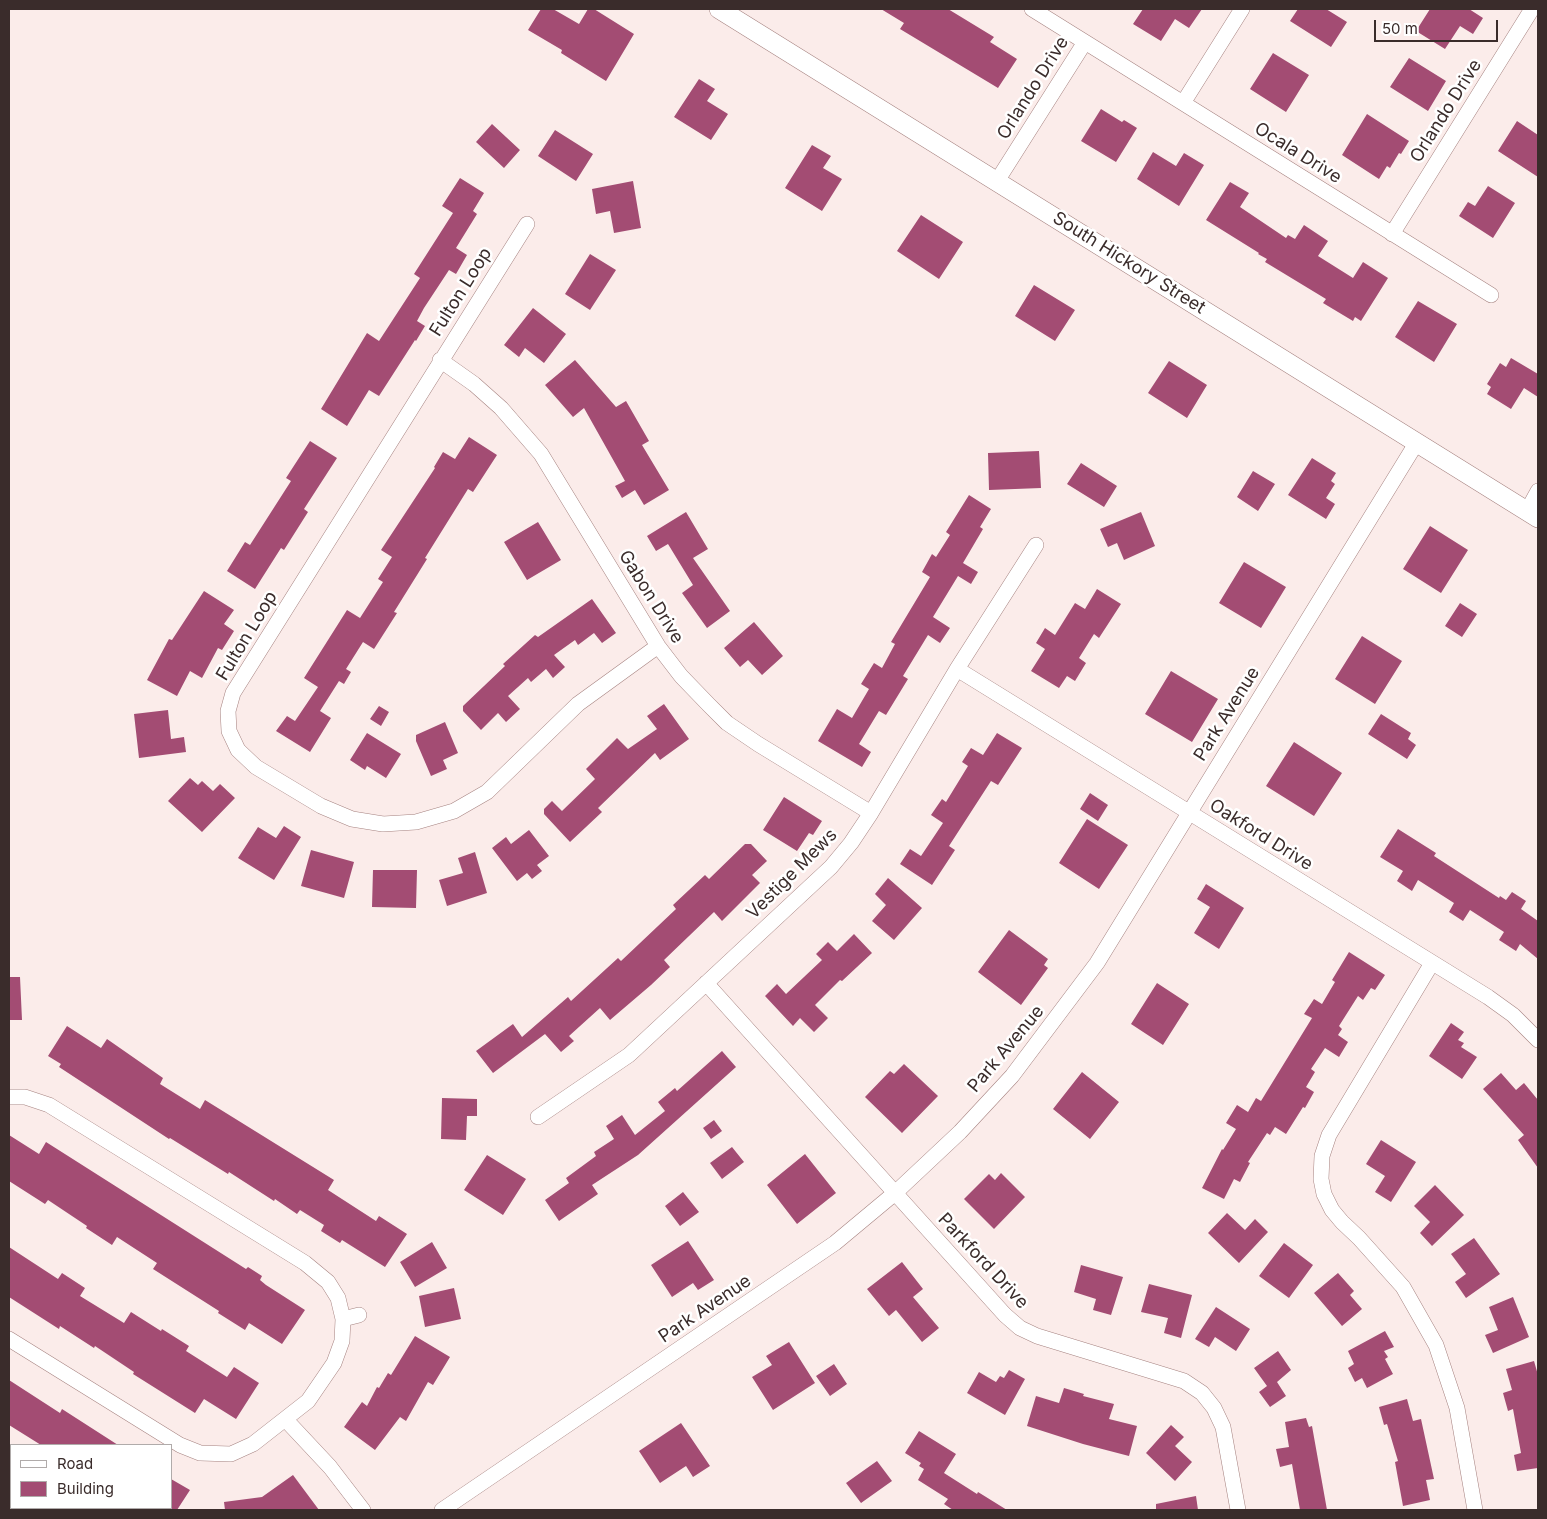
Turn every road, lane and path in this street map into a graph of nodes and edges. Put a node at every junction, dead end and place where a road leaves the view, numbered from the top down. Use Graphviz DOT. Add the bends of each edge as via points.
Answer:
graph roads {
  1 [pos="719,9"];
  2 [pos="1032,9"];
  3 [pos="1242,9"];
  4 [pos="1532,9"];
  5 [pos="1085,42"];
  6 [pos="1183,103"];
  7 [pos="997,181"];
  8 [pos="527,224"];
  9 [pos="1392,234"];
  10 [pos="1491,295"];
  11 [pos="440,360"];
  12 [pos="1417,442"];
  13 [pos="1538,491"];
  14 [pos="1532,514"];
  15 [pos="1036,545"];
  16 [pos="658,646"];
  17 [pos="957,669"];
  18 [pos="1189,812"];
  19 [pos="871,813"];
  20 [pos="1432,962"];
  21 [pos="706,982"];
  22 [pos="1538,1040"];
  23 [pos="9,1098"];
  24 [pos="538,1117"];
  25 [pos="895,1193"];
  26 [pos="359,1316"];
  27 [pos="343,1319"];
  28 [pos="9,1339"];
  29 [pos="286,1420"];
  30 [pos="363,1510"];
  31 [pos="442,1510"];
  32 [pos="1238,1510"];
  33 [pos="1474,1510"];
  1 -- 7 [label="street, South Hickory Street"];
  2 -- 5 [label="street, Orlando Drive"];
  3 -- 6 [label="street"];
  4 -- 9 [label="street, Orlando Drive"];
  5 -- 6 [label="street, Ocala Drive"];
  5 -- 7 [label="street, Orlando Drive"];
  6 -- 9 [label="street, Ocala Drive"];
  7 -- 12 [label="street, South Hickory Street"];
  8 -- 11 [label="street, Fulton Loop"];
  9 -- 10 [label="street, Ocala Drive"];
  11 -- 16 [label="street, Gabon Drive" via="501,408 541,454"];
  11 -- 16 [label="street, Fulton Loop" via="233,693 228,712 229,731 238,750 256,767 320,806 352,819 383,824 416,822 454,811 487,792 578,704"];
  12 -- 14 [label="street, South Hickory Street"];
  12 -- 18 [label="street, Park Avenue"];
  13 -- 14 [label="street"];
  15 -- 17 [label="street, Vestige Mews"];
  16 -- 19 [label="street, Gabon Drive" via="681,676 728,723"];
  17 -- 18 [label="street, Oakford Drive"];
  17 -- 19 [label="street, Vestige Mews"];
  18 -- 20 [label="street, Oakford Drive"];
  18 -- 25 [label="street, Park Avenue" via="1097,963 1012,1076 960,1132"];
  19 -- 21 [label="street, Vestige Mews" via="831,867"];
  20 -- 22 [label="street, Oakford Drive" via="1488,996"];
  20 -- 33 [label="street" via="1329,1136 1322,1156 1321,1179 1332,1210 1403,1288 1436,1345 1457,1408"];
  21 -- 24 [label="street, Vestige Mews" via="629,1055"];
  21 -- 25 [label="street, Parkford Drive"];
  23 -- 27 [label="street" via="25,1097 49,1105 305,1263 328,1282 338,1298"];
  25 -- 31 [label="street, Park Avenue" via="835,1242"];
  25 -- 32 [label="street, Parkford Drive" via="1020,1328 1184,1381 1202,1393 1223,1427"];
  26 -- 27 [label="street"];
  27 -- 29 [label="street" via="342,1340 334,1363 308,1401"];
  28 -- 29 [label="street" via="180,1446 200,1453 232,1454 253,1444"];
  29 -- 30 [label="street" via="330,1467"];
}
